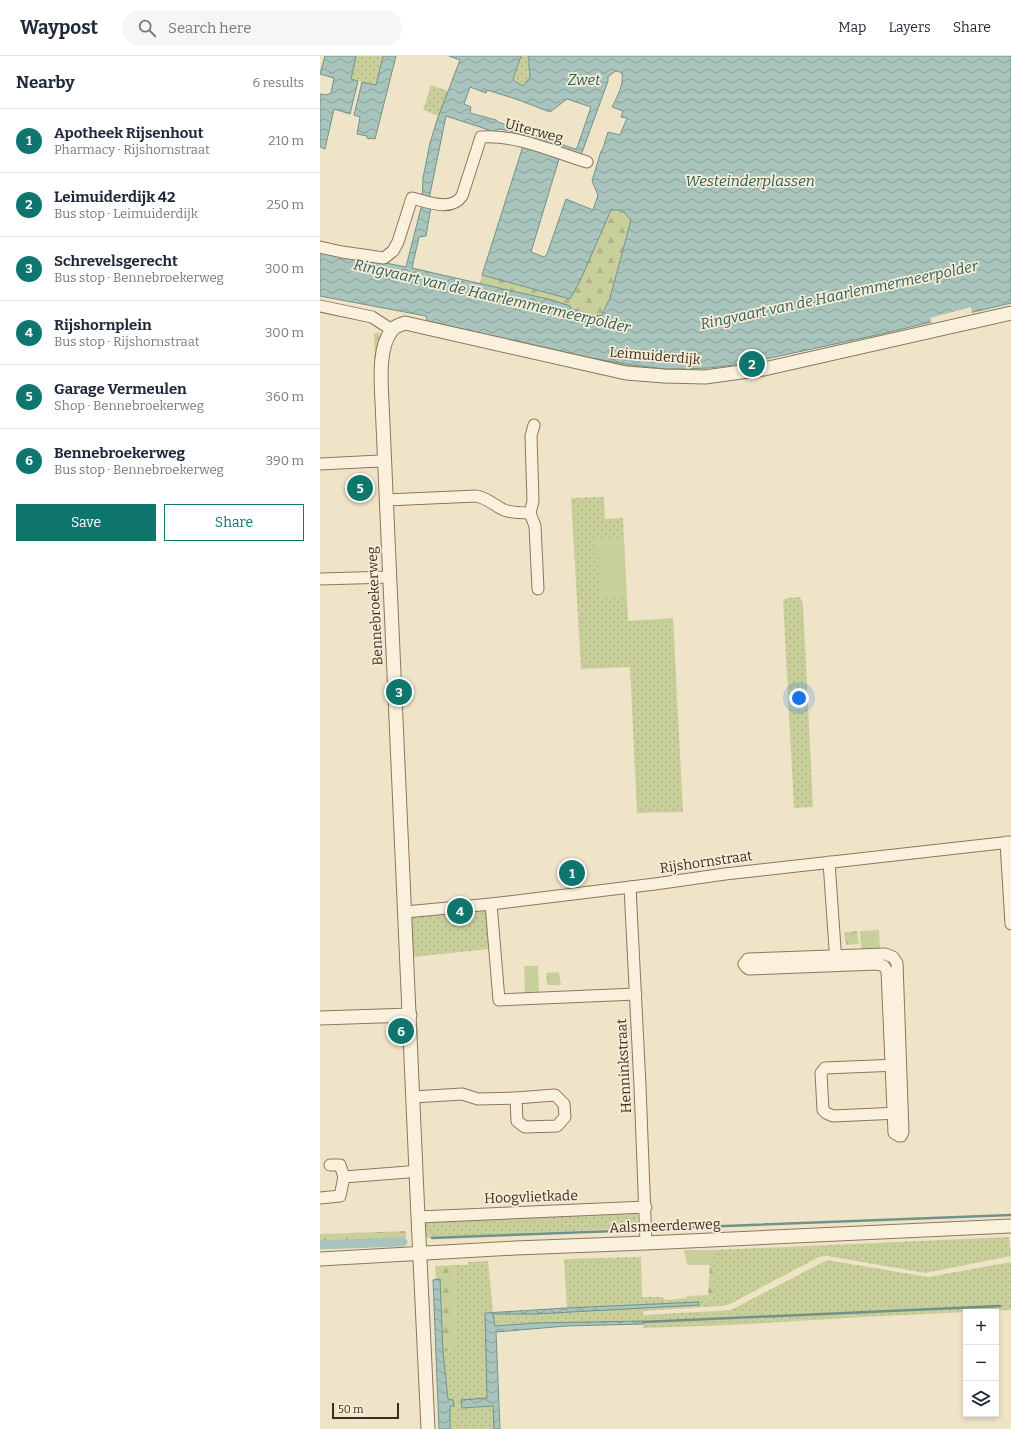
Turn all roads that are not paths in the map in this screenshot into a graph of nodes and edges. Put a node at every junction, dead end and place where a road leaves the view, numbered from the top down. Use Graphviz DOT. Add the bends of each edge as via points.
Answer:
graph roads {
  1 [pos="587,162"];
  2 [pos="320,246"];
  3 [pos="320,306"];
  4 [pos="1011,313"];
  5 [pos="392,330"];
  6 [pos="534,425"];
  7 [pos="320,464"];
  8 [pos="384,464"];
  9 [pos="386,500"];
  10 [pos="530,513"];
  11 [pos="389,577"];
  12 [pos="320,579"];
  13 [pos="538,588"];
  14 [pos="1009,842"];
  15 [pos="829,862"];
  16 [pos="630,887"];
  17 [pos="491,904"];
  18 [pos="405,912"];
  19 [pos="1011,924"];
  20 [pos="893,957"];
  21 [pos="835,960"];
  22 [pos="884,966"];
  23 [pos="636,994"];
  24 [pos="410,1015"];
  25 [pos="320,1018"];
  26 [pos="896,1065"];
  27 [pos="413,1097"];
  28 [pos="516,1098"];
  29 [pos="330,1165"];
  30 [pos="416,1170"];
  31 [pos="344,1177"];
  32 [pos="320,1198"];
  33 [pos="646,1207"];
  34 [pos="418,1217"];
  35 [pos="1011,1226"];
  36 [pos="646,1235"];
  37 [pos="420,1254"];
  38 [pos="320,1259"];
  39 [pos="428,1429"];
  1 -- 2 [label="street, Uiterweg" via="520,141 493,136 480,137 462,196 454,204 448,205 412,198 398,242 393,251 384,258"];
  3 -- 5 [label="street" via="372,317"];
  4 -- 5 [label="street, Leimuiderdijk" via="764,370 705,377 626,373 405,323"];
  5 -- 8 [label="street, Bennebroekerweg" via="384,347 381,371"];
  6 -- 10 [label="street" via="531,436 534,501"];
  7 -- 8 [label="street" via="380,461"];
  8 -- 9 [label="street, Bennebroekerweg"];
  9 -- 10 [label="street" via="476,496 485,498 504,510"];
  9 -- 11 [label="street, Bennebroekerweg"];
  10 -- 13 [label="street" via="535,526"];
  11 -- 12 [label="street"];
  11 -- 18 [label="street, Bennebroekerweg"];
  14 -- 15 [label="street, Rijshornstraat"];
  14 -- 19 [label="street"];
  15 -- 16 [label="street, Rijshornstraat"];
  15 -- 21 [label="street"];
  16 -- 17 [label="street, Rijshornstraat"];
  16 -- 23 [label="street, Henninkstraat"];
  17 -- 18 [label="street, Rijshornstraat"];
  17 -- 23 [label="street" via="499,1000"];
  18 -- 24 [label="street, Bennebroekerweg"];
  20 -- 21 [label="street" via="884,954"];
  20 -- 22 [label="street"];
  20 -- 26 [label="street" via="897,963"];
  21 -- 21 [label="street" via="748,959 744,964 749,969"];
  21 -- 22 [label="street"];
  22 -- 26 [label="street" via="887,972"];
  23 -- 33 [label="street, Henninkstraat"];
  24 -- 25 [label="street"];
  24 -- 27 [label="street, Bennebroekerweg"];
  26 -- 26 [label="street" via="897,1113 833,1116 823,1110 821,1073 825,1068"];
  27 -- 28 [label="street" via="462,1094 478,1099"];
  27 -- 30 [label="street, Bennebroekerweg"];
  28 -- 28 [label="street" via="517,1121 525,1127 557,1126 564,1117 564,1104 554,1096"];
  29 -- 31 [label="street" via="340,1165"];
  30 -- 31 [label="street"];
  30 -- 34 [label="street, Bennebroekerweg"];
  31 -- 32 [label="street" via="340,1196"];
  33 -- 34 [label="street, Hoogvlietkade"];
  33 -- 36 [label="street, Henninkstraat"];
  34 -- 37 [label="street, Bennebroekerweg"];
  35 -- 36 [label="street, Aalsmeerderweg"];
  36 -- 37 [label="street, Aalsmeerderweg"];
  37 -- 38 [label="street, Aalsmeerderweg"];
  37 -- 39 [label="street, Bennebroekerweg"];
}
